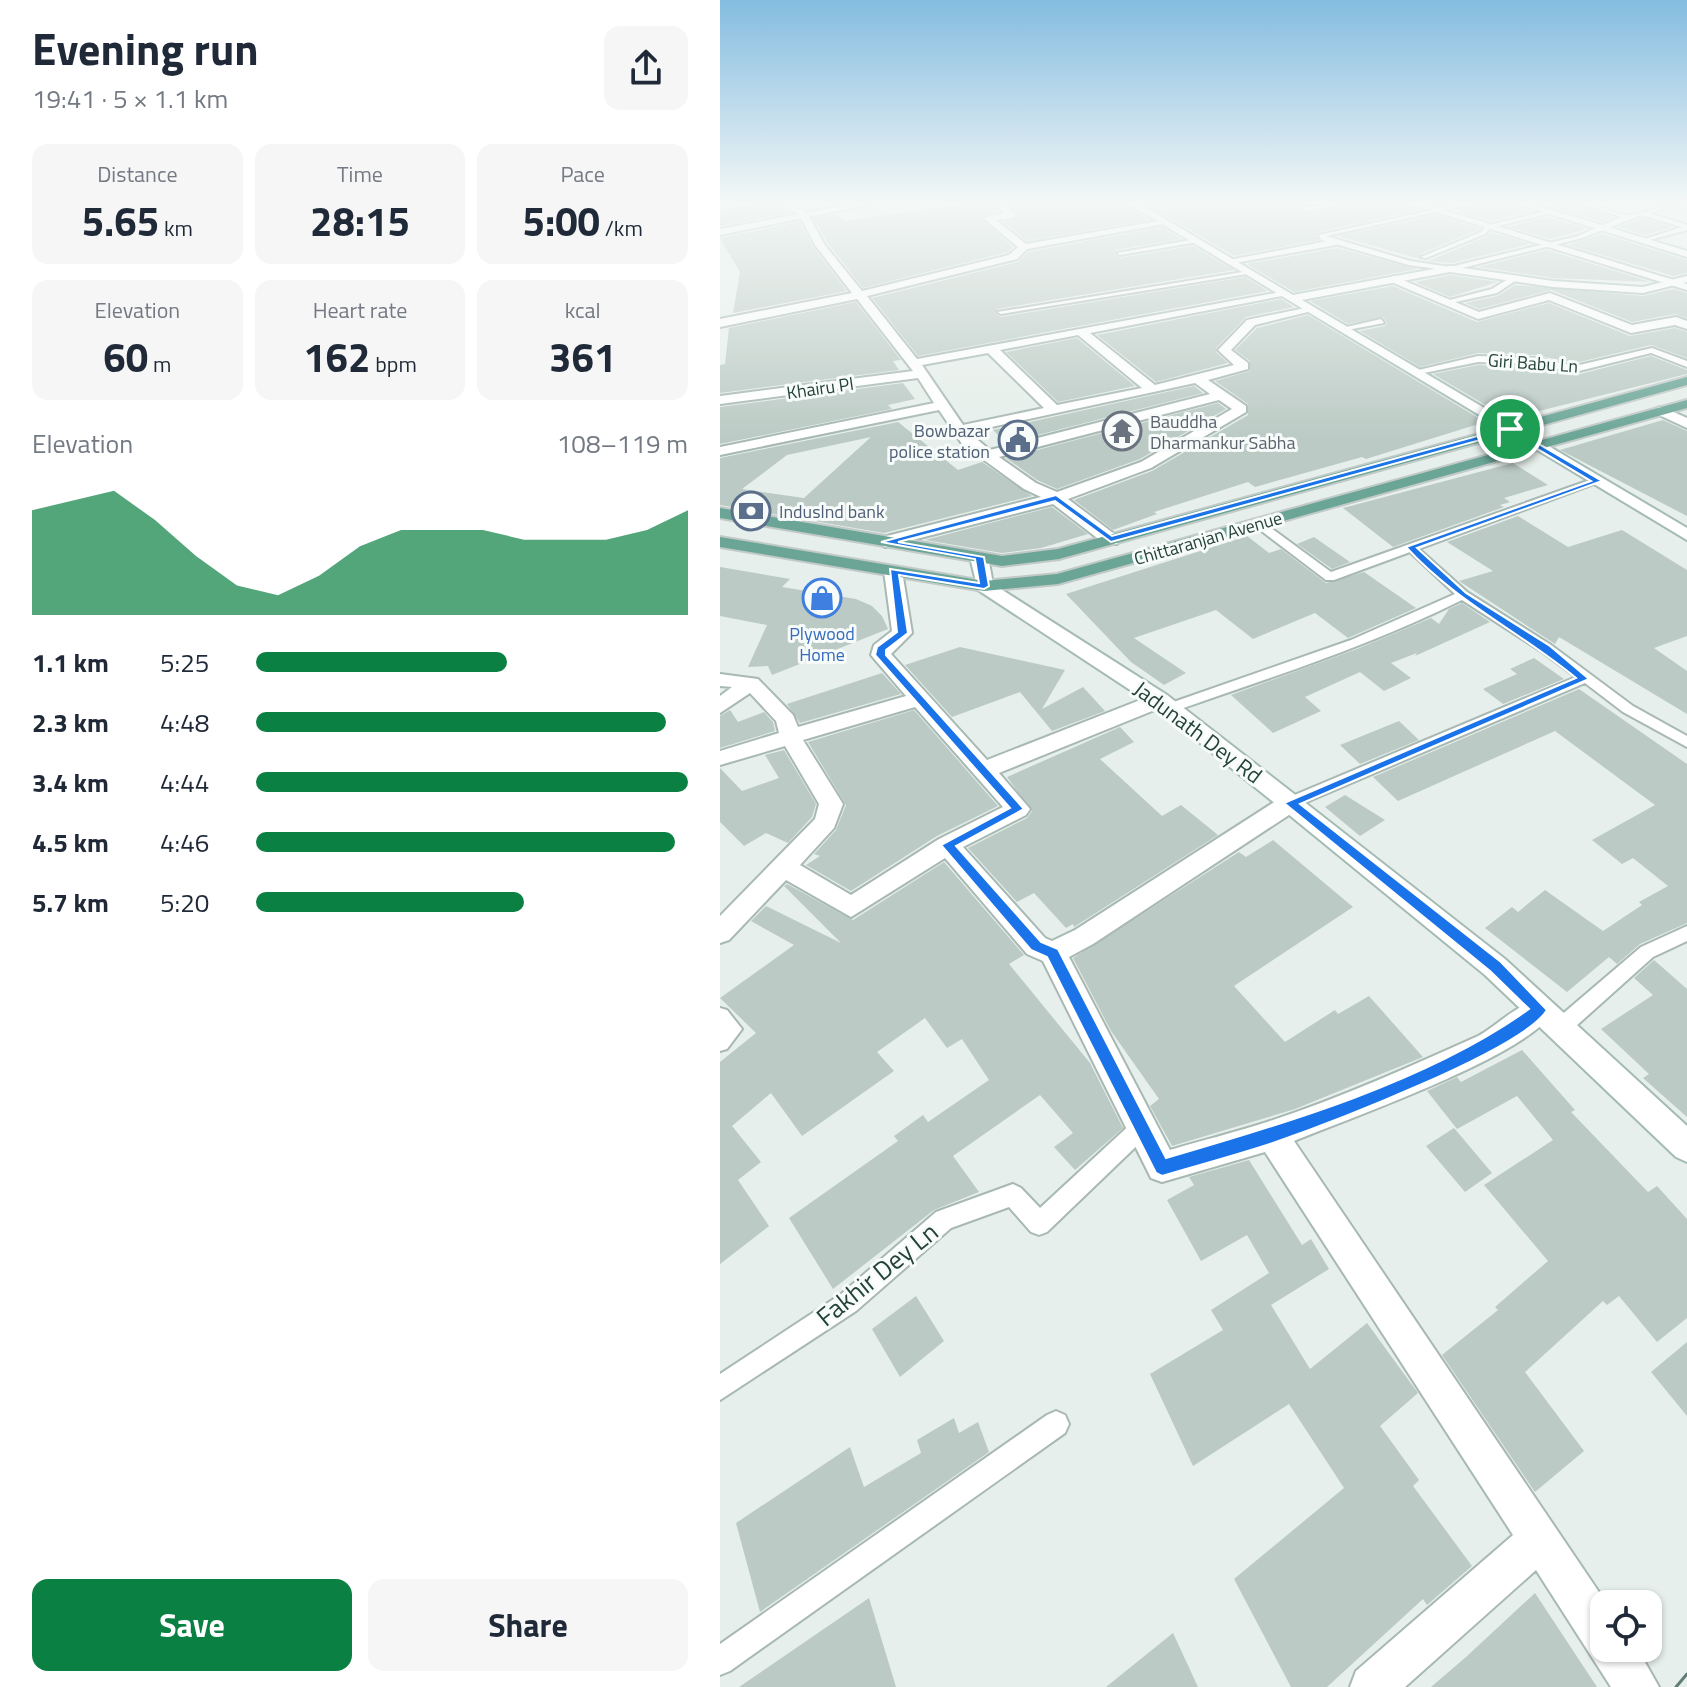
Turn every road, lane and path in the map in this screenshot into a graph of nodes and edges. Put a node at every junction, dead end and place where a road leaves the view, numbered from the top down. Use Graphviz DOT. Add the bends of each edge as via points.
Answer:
graph roads {
  1 [pos="849,283"];
  2 [pos="907,283"];
  3 [pos="1181,283"];
  4 [pos="1265,283"];
  5 [pos="1370,283"];
  6 [pos="1402,283"];
  7 [pos="1508,283"];
  8 [pos="1548,283"];
  9 [pos="1684,283"];
  10 [pos="1586,287"];
  11 [pos="858,295"];
  12 [pos="1287,296"];
  13 [pos="1550,296"];
  14 [pos="1446,302"];
  15 [pos="1310,310"];
  16 [pos="1001,312"];
  17 [pos="1381,321"];
  18 [pos="720,323"];
  19 [pos="1687,325"];
  20 [pos="1342,329"];
  21 [pos="1081,332"];
  22 [pos="991,349"];
  23 [pos="1687,364"];
  24 [pos="917,368"];
  25 [pos="1414,372"];
  26 [pos="1198,379"];
  27 [pos="1687,381"];
  28 [pos="1152,389"];
  29 [pos="1221,395"];
  30 [pos="720,400"];
  31 [pos="1687,404"];
  32 [pos="943,405"];
  33 [pos="1052,408"];
  34 [pos="1662,411"];
  35 [pos="1687,424"];
  36 [pos="1510,429"];
  37 [pos="960,430"];
  38 [pos="1538,446"];
  39 [pos="720,451"];
  40 [pos="989,455"];
  41 [pos="1597,481"];
  42 [pos="1056,498"];
  43 [pos="720,513"];
  44 [pos="1259,524"];
  45 [pos="1687,535"];
  46 [pos="1111,540"];
  47 [pos="720,542"];
  48 [pos="885,542"];
  49 [pos="1411,547"];
  50 [pos="979,557"];
  51 [pos="893,571"];
  52 [pos="984,586"];
  53 [pos="1463,595"];
  54 [pos="1583,679"];
  55 [pos="720,680"];
  56 [pos="751,683"];
  57 [pos="918,699"];
  58 [pos="1165,704"];
  59 [pos="720,706"];
  60 [pos="790,736"];
  61 [pos="1687,742"];
  62 [pos="720,758"];
  63 [pos="982,771"];
  64 [pos="1290,803"];
  65 [pos="947,845"];
  66 [pos="784,867"];
  67 [pos="720,933"];
  68 [pos="1687,933"];
  69 [pos="1053,953"];
  70 [pos="720,1016"];
  71 [pos="1550,1019"];
  72 [pos="720,1043"];
  73 [pos="1141,1128"];
  74 [pos="1272,1135"];
  75 [pos="1687,1147"];
  76 [pos="720,1388"];
  77 [pos="1056,1424"];
  78 [pos="1540,1539"];
  79 [pos="1590,1616"];
  80 [pos="720,1661"];
  81 [pos="1620,1662"];
  82 [pos="1372,1687"];
  83 [pos="1637,1687"];
  1 -- 11 [label="street"];
  2 -- 11 [label="street"];
  3 -- 16 [label="lane"];
  4 -- 12 [label="street"];
  5 -- 12 [label="street, Khairu Pl"];
  6 -- 14 [label="street"];
  7 -- 14 [label="lane"];
  8 -- 10 [label="street, Khairu Pl"];
  9 -- 10 [label="street" via="1643,290"];
  10 -- 13 [label="street"];
  11 -- 18 [label="street"];
  11 -- 24 [label="street"];
  12 -- 15 [label="street"];
  12 -- 21 [label="street, Khairu Pl"];
  13 -- 14 [label="street" via="1478,316"];
  13 -- 19 [label="street" via="1631,329 1676,321"];
  15 -- 20 [label="street"];
  15 -- 26 [label="street" via="1251,322 1224,350 1243,366"];
  17 -- 20 [label="lane"];
  20 -- 25 [label="street"];
  21 -- 22 [label="street, Khairu Pl"];
  21 -- 28 [label="street"];
  22 -- 24 [label="street, Khairu Pl"];
  22 -- 33 [label="street"];
  23 -- 25 [label="lane, Giri Babu Ln" via="1652,350 1575,369 1478,359"];
  24 -- 30 [label="street, Khairu Pl"];
  24 -- 32 [label="street"];
  25 -- 36 [label="street"];
  26 -- 28 [label="street"];
  26 -- 29 [label="street"];
  27 -- 36 [label="main road"];
  28 -- 33 [label="street"];
  29 -- 40 [label="street"];
  29 -- 42 [label="street" via="1241,409 1146,465"];
  31 -- 34 [label="main road, Chittaranjan Avenue"];
  32 -- 37 [label="street"];
  32 -- 39 [label="street"];
  33 -- 37 [label="street"];
  34 -- 35 [label="street"];
  34 -- 38 [label="main road, Chittaranjan Avenue"];
  36 -- 38 [label="street"];
  36 -- 46 [label="main road"];
  37 -- 40 [label="street"];
  38 -- 41 [label="street"];
  38 -- 44 [label="main road, Chittaranjan Avenue"];
  40 -- 42 [label="street"];
  41 -- 45 [label="street"];
  41 -- 49 [label="lane"];
  42 -- 46 [label="street"];
  42 -- 48 [label="street"];
  43 -- 48 [label="main road"];
  44 -- 49 [label="lane" via="1330,577"];
  44 -- 52 [label="main road, Chittaranjan Avenue" via="1058,579"];
  46 -- 50 [label="main road" via="1059,554 1002,561"];
  47 -- 51 [label="main road, Chittaranjan Avenue"];
  48 -- 50 [label="main road"];
  49 -- 53 [label="lane"];
  50 -- 52 [label="street"];
  51 -- 52 [label="main road, Chittaranjan Avenue"];
  51 -- 57 [label="street" via="902,633 881,649 881,655"];
  52 -- 58 [label="street, Jadunath Dey Rd"];
  53 -- 54 [label="lane" via="1546,648"];
  53 -- 58 [label="lane" via="1287,667"];
  54 -- 61 [label="lane"];
  54 -- 64 [label="lane"];
  55 -- 56 [label="street"];
  56 -- 59 [label="street"];
  56 -- 60 [label="street" via="786,720"];
  57 -- 60 [label="street"];
  57 -- 63 [label="street"];
  58 -- 63 [label="street"];
  58 -- 64 [label="street, Jadunath Dey Rd"];
  60 -- 62 [label="street"];
  60 -- 66 [label="street" via="831,804 826,822"];
  63 -- 65 [label="street" via="1018,809"];
  64 -- 69 [label="street"];
  64 -- 71 [label="street, Jadunath Dey Rd" via="1495,967"];
  65 -- 66 [label="street" via="851,907"];
  65 -- 69 [label="street" via="1036,946"];
  66 -- 67 [label="street"];
  68 -- 71 [label="lane" via="1647,952"];
  69 -- 73 [label="street"];
  70 -- 72 [label="lane" via="733,1029"];
  71 -- 74 [label="street"];
  71 -- 75 [label="street, Jadunath Dey Rd"];
  73 -- 74 [label="street" via="1162,1167"];
  73 -- 76 [label="lane, Fakhir Dey Ln" via="1039,1224 1013,1195 944,1220 848,1303"];
  74 -- 78 [label="street"];
  77 -- 80 [label="lane"];
  78 -- 79 [label="street"];
  78 -- 82 [label="street"];
  81 -- 83 [label="street"];
}
